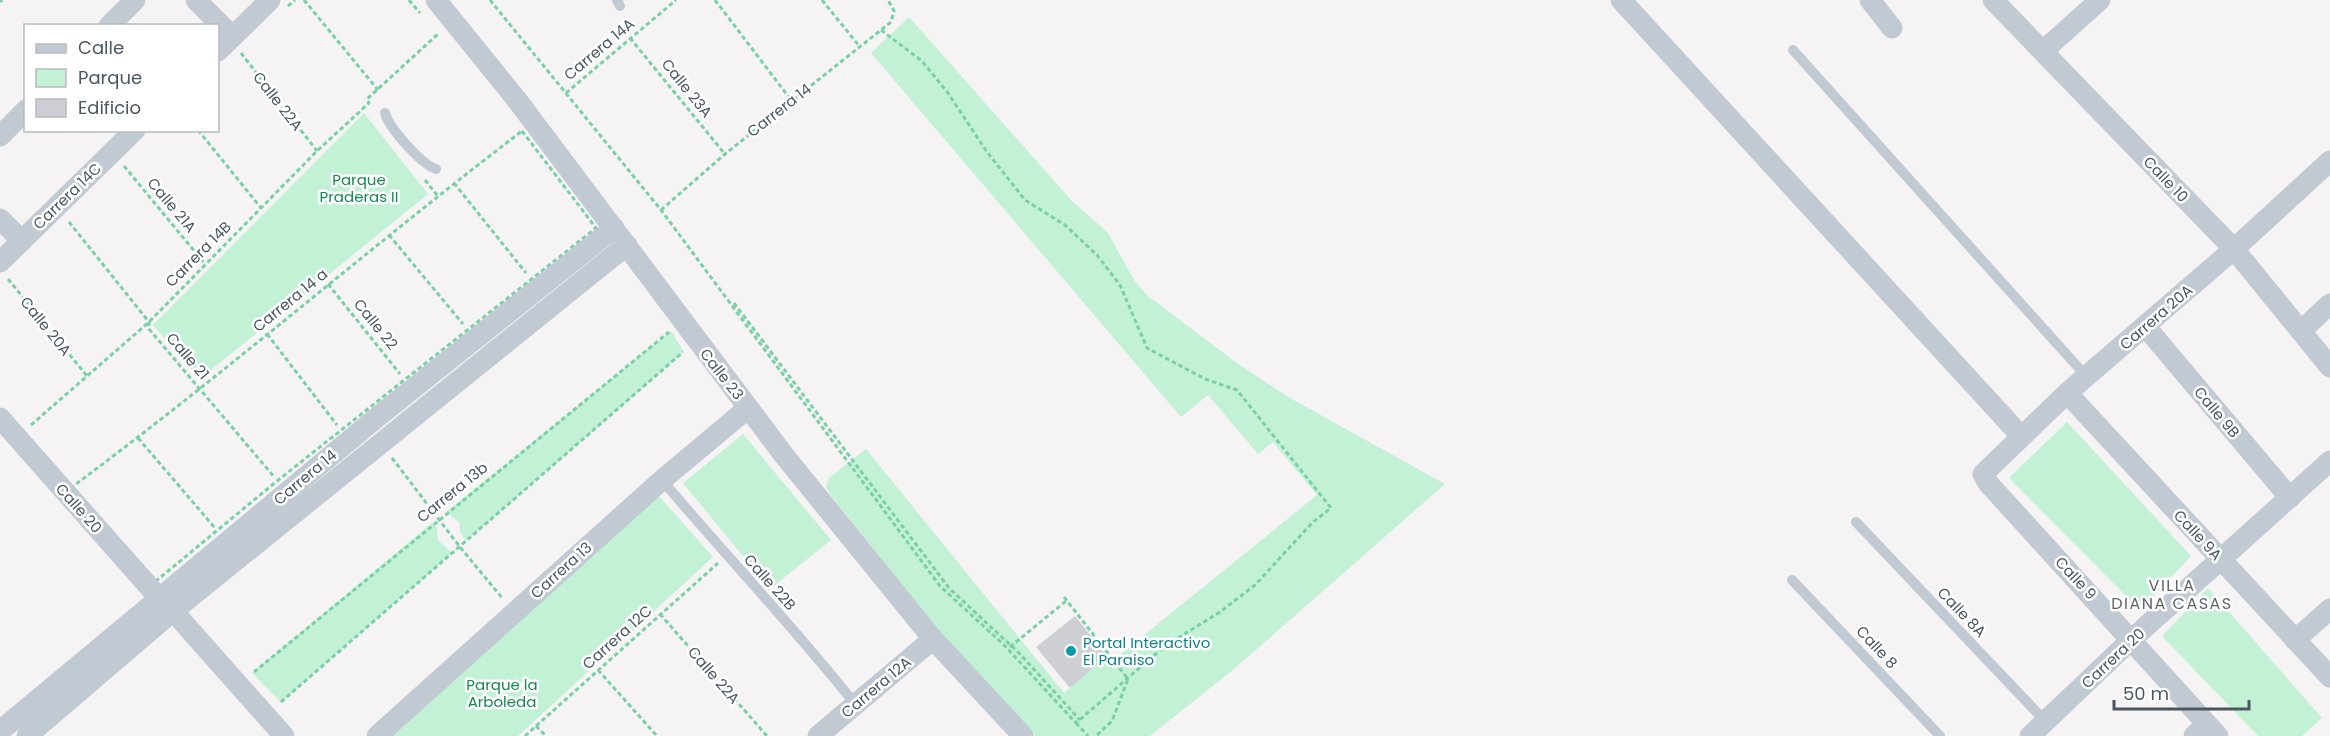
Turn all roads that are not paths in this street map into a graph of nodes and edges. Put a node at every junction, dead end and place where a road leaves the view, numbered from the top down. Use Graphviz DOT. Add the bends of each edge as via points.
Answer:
graph roads {
  1 [pos="135,0"];
  2 [pos="196,0"];
  3 [pos="270,0"];
  4 [pos="436,0"];
  5 [pos="1621,0"];
  6 [pos="1870,0"];
  7 [pos="1994,0"];
  8 [pos="2100,0"];
  9 [pos="111,24"];
  10 [pos="214,24"];
  11 [pos="1892,28"];
  12 [pos="219,31"];
  13 [pos="230,46"];
  14 [pos="1793,50"];
  15 [pos="2043,51"];
  16 [pos="24,112"];
  17 [pos="385,113"];
  18 [pos="133,132"];
  19 [pos="0,136"];
  20 [pos="2330,161"];
  21 [pos="436,169"];
  22 [pos="0,219"];
  23 [pos="614,228"];
  24 [pos="21,241"];
  25 [pos="627,245"];
  26 [pos="2234,249"];
  27 [pos="2,269"];
  28 [pos="2330,304"];
  29 [pos="2145,327"];
  30 [pos="2302,330"];
  31 [pos="2330,367"];
  32 [pos="2086,376"];
  33 [pos="2067,393"];
  34 [pos="748,408"];
  35 [pos="0,418"];
  36 [pos="2021,436"];
  37 [pos="2330,461"];
  38 [pos="1983,474"];
  39 [pos="662,480"];
  40 [pos="2290,498"];
  41 [pos="1856,522"];
  42 [pos="2220,560"];
  43 [pos="1792,579"];
  44 [pos="166,604"];
  45 [pos="2330,609"];
  46 [pos="933,639"];
  47 [pos="2132,639"];
  48 [pos="2295,640"];
  49 [pos="2330,677"];
  50 [pos="855,704"];
  51 [pos="2038,729"];
  52 [pos="0,730"];
  53 [pos="2206,732"];
  54 [pos="1018,734"];
  55 [pos="27,736"];
  56 [pos="284,736"];
  57 [pos="377,736"];
  58 [pos="818,736"];
  59 [pos="1940,736"];
  1 -- 9 [label="street"];
  2 -- 10 [label="street"];
  3 -- 13 [label="street"];
  4 -- 23 [label="street, Calle 23" via="518,100"];
  5 -- 36 [label="street"];
  6 -- 11 [label="street"];
  7 -- 15 [label="street, Calle 10"];
  8 -- 15 [label="street"];
  12 -- 13 [label="street"];
  14 -- 32 [label="lane"];
  15 -- 26 [label="street, Calle 10"];
  16 -- 19 [label="street"];
  17 -- 21 [label="lane" via="405,142"];
  18 -- 24 [label="street, Carrera 14C"];
  20 -- 26 [label="street, Carrera 20A"];
  22 -- 24 [label="street"];
  23 -- 25 [label="street, Calle 23"];
  23 -- 44 [label="street, Carrera 14" via="375,418"];
  24 -- 27 [label="street, Carrera 14C"];
  25 -- 34 [label="street, Calle 23"];
  25 -- 44 [label="street, Carrera 14" via="380,442"];
  26 -- 29 [label="street, Carrera 20A"];
  26 -- 30 [label="street, Calle 10"];
  28 -- 30 [label="street"];
  29 -- 32 [label="street, Carrera 20A"];
  29 -- 40 [label="street, Calle 9B"];
  30 -- 31 [label="street, Calle 10"];
  32 -- 33 [label="street, Carrera 20A"];
  33 -- 36 [label="street, Carrera 20A"];
  33 -- 42 [label="street, Calle 9A"];
  34 -- 39 [label="street, Carrera 13"];
  34 -- 46 [label="street, Calle 23"];
  35 -- 44 [label="street, Calle 20"];
  36 -- 38 [label="street, Carrera 20A"];
  37 -- 40 [label="street, Carrera 20"];
  38 -- 47 [label="street, Calle 9"];
  39 -- 50 [label="lane, Calle 22B"];
  39 -- 57 [label="street, Carrera 13"];
  40 -- 42 [label="street, Carrera 20"];
  41 -- 51 [label="lane, Calle 8A"];
  42 -- 47 [label="street, Carrera 20"];
  42 -- 48 [label="street, Calle 9A"];
  43 -- 59 [label="lane, Calle 8"];
  44 -- 52 [label="street, Carrera 14"];
  44 -- 55 [label="street, Carrera 14"];
  44 -- 56 [label="street, Calle 20"];
  45 -- 48 [label="street"];
  46 -- 50 [label="street, Carrera 12A"];
  46 -- 54 [label="street, Calle 23"];
  47 -- 51 [label="street, Carrera 20"];
  47 -- 53 [label="street, Calle 9"];
  48 -- 49 [label="street, Calle 9A"];
  50 -- 58 [label="street, Carrera 12A"];
}
